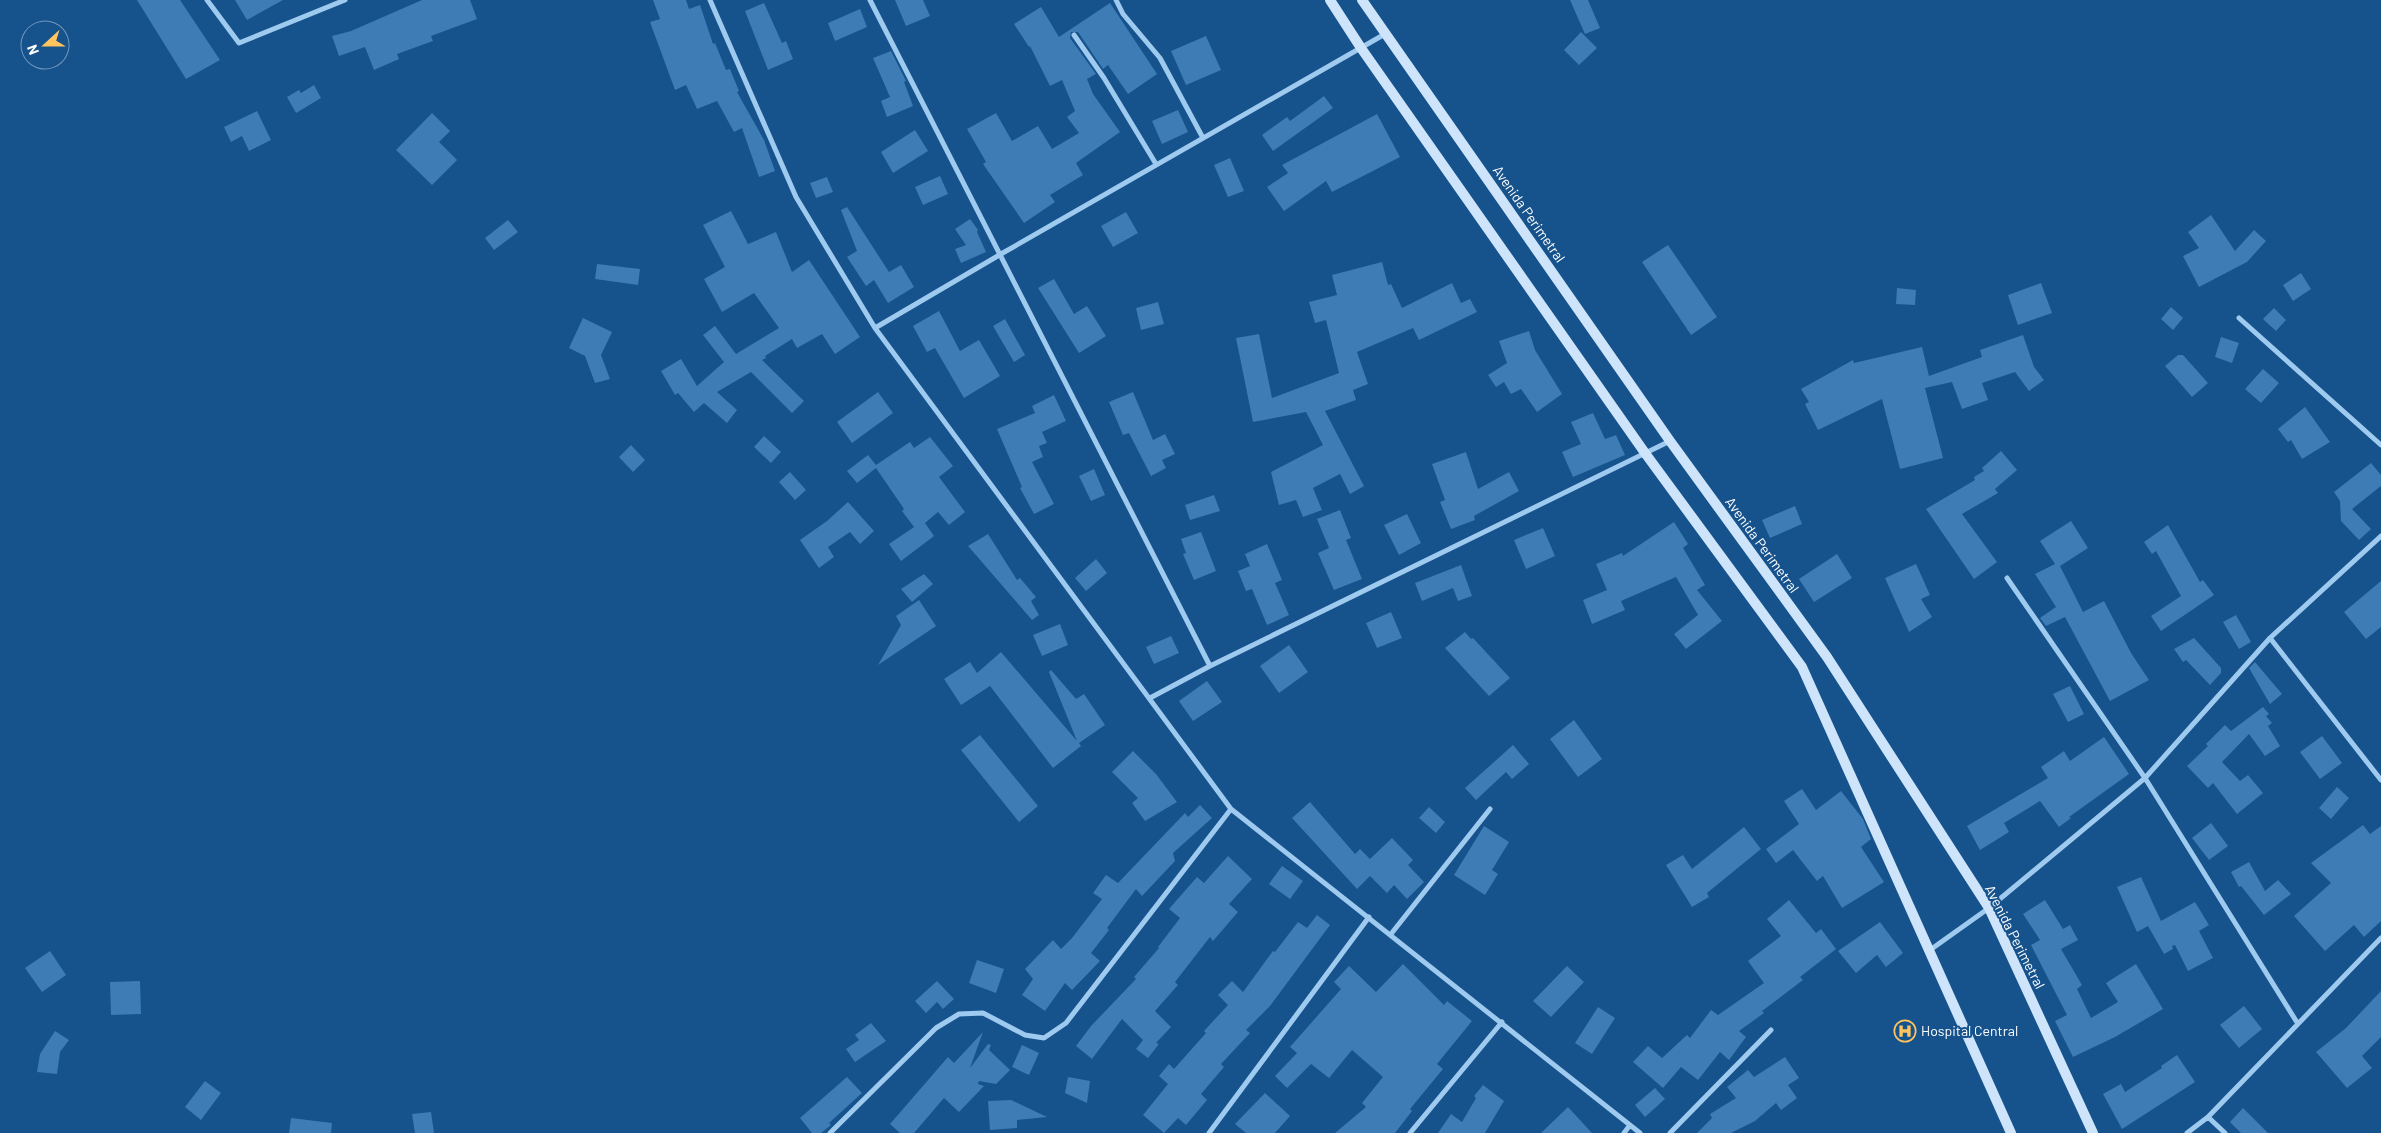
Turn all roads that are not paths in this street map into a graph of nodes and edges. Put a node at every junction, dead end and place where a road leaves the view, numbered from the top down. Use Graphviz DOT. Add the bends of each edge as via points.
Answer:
graph roads {
  1 [pos="207,0"];
  2 [pos="345,0"];
  3 [pos="710,0"];
  4 [pos="870,0"];
  5 [pos="1116,0"];
  6 [pos="1330,0"];
  7 [pos="1362,0"];
  8 [pos="1386,34"];
  9 [pos="1074,35"];
  10 [pos="1361,48"];
  11 [pos="1203,138"];
  12 [pos="1156,164"];
  13 [pos="1000,254"];
  14 [pos="2239,318"];
  15 [pos="876,328"];
  16 [pos="1670,441"];
  17 [pos="2381,445"];
  18 [pos="1645,453"];
  19 [pos="2381,536"];
  20 [pos="2007,578"];
  21 [pos="2270,638"];
  22 [pos="1210,666"];
  23 [pos="1150,698"];
  24 [pos="2145,778"];
  25 [pos="2381,780"];
  26 [pos="1230,809"];
  27 [pos="1490,809"];
  28 [pos="1989,908"];
  29 [pos="1369,917"];
  30 [pos="1391,934"];
  31 [pos="2381,938"];
  32 [pos="1930,950"];
  33 [pos="1502,1022"];
  34 [pos="2298,1024"];
  35 [pos="1771,1030"];
  36 [pos="2208,1116"];
  37 [pos="1630,1125"];
  38 [pos="830,1133"];
  39 [pos="1209,1133"];
  40 [pos="1410,1133"];
  41 [pos="1624,1133"];
  42 [pos="1640,1133"];
  43 [pos="1670,1133"];
  44 [pos="2011,1133"];
  45 [pos="2094,1133"];
  46 [pos="2187,1133"];
  47 [pos="2225,1133"];
  1 -- 2 [label="street" via="239,43"];
  3 -- 15 [label="street" via="796,197"];
  4 -- 13 [label="street"];
  5 -- 11 [label="street" via="1123,14 1160,58"];
  6 -- 10 [label="main road"];
  7 -- 8 [label="main road, Avenida Perimetral"];
  8 -- 10 [label="street"];
  8 -- 16 [label="main road, Avenida Perimetral"];
  9 -- 12 [label="street"];
  10 -- 11 [label="street"];
  10 -- 18 [label="main road"];
  11 -- 12 [label="street"];
  12 -- 13 [label="street"];
  13 -- 15 [label="street"];
  13 -- 22 [label="street"];
  14 -- 17 [label="street"];
  15 -- 23 [label="street"];
  16 -- 18 [label="street"];
  16 -- 28 [label="main road, Avenida Perimetral" via="1827,657"];
  18 -- 22 [label="street"];
  18 -- 32 [label="main road" via="1802,667"];
  19 -- 21 [label="street"];
  20 -- 24 [label="street"];
  21 -- 24 [label="street"];
  21 -- 25 [label="street"];
  22 -- 23 [label="street"];
  23 -- 26 [label="street"];
  24 -- 28 [label="street"];
  24 -- 34 [label="street"];
  26 -- 29 [label="street"];
  26 -- 38 [label="street" via="1066,1023 1044,1038 1025,1035 983,1013 959,1014 936,1028"];
  27 -- 30 [label="street"];
  28 -- 32 [label="street"];
  28 -- 45 [label="main road, Avenida Perimetral"];
  29 -- 30 [label="street"];
  29 -- 39 [label="street"];
  30 -- 33 [label="street"];
  31 -- 34 [label="street"];
  32 -- 44 [label="main road"];
  33 -- 37 [label="street"];
  33 -- 40 [label="street"];
  34 -- 36 [label="street"];
  35 -- 43 [label="street"];
  36 -- 46 [label="street"];
  36 -- 47 [label="street"];
  37 -- 41 [label="street"];
  37 -- 42 [label="street"];
}
